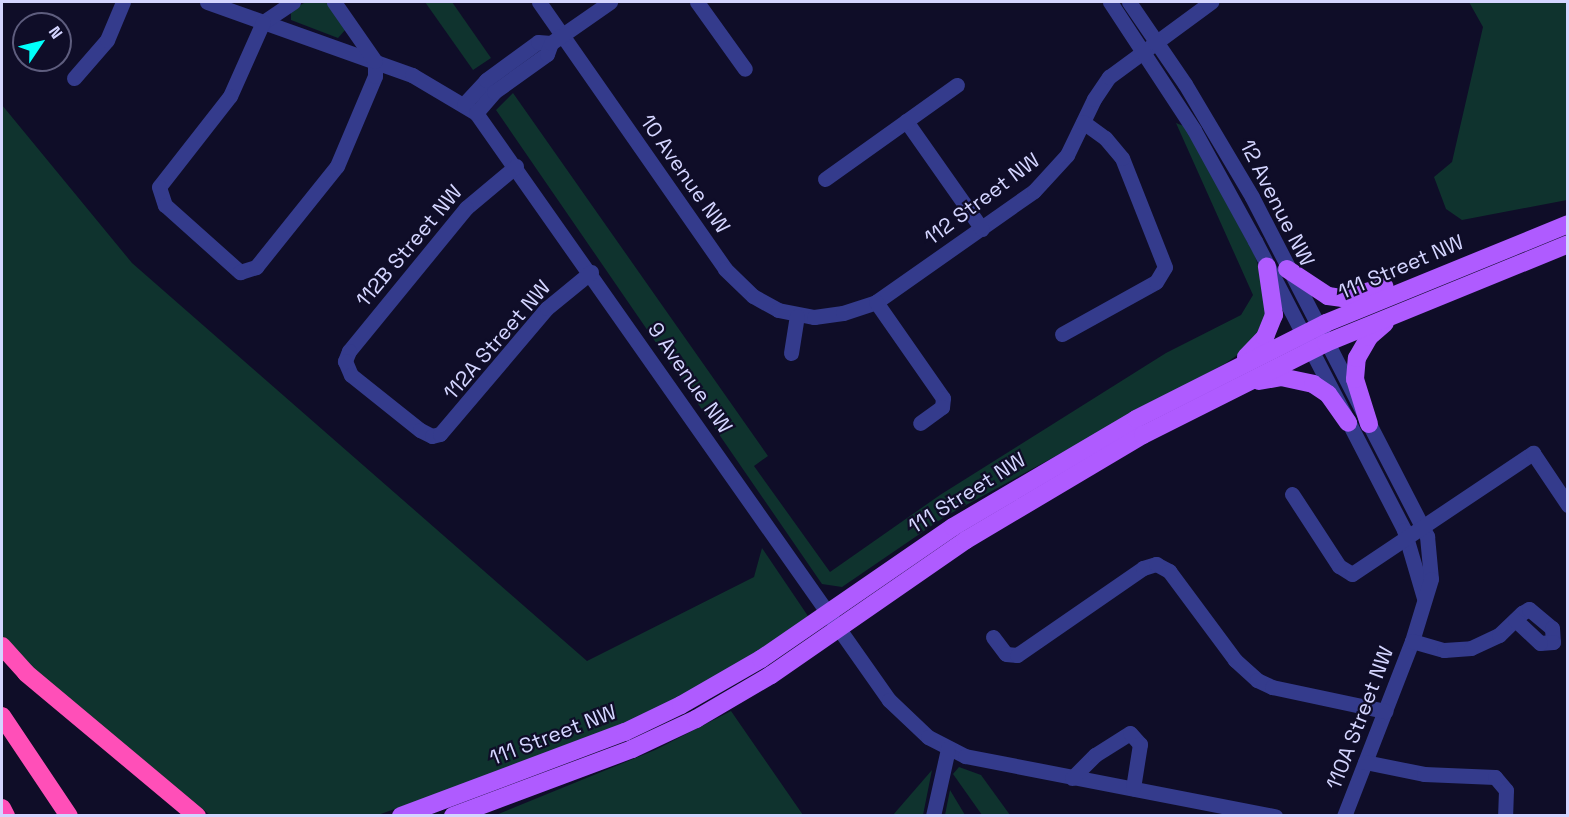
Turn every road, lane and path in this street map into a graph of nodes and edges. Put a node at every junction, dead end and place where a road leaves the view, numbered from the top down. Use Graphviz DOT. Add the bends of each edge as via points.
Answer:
graph roads {
  1 [pos="123,2"];
  2 [pos="207,2"];
  3 [pos="293,2"];
  4 [pos="334,2"];
  5 [pos="538,2"];
  6 [pos="610,2"];
  7 [pos="697,2"];
  8 [pos="1110,2"];
  9 [pos="1129,2"];
  10 [pos="1211,2"];
  11 [pos="262,22"];
  12 [pos="556,39"];
  13 [pos="1156,42"];
  14 [pos="1143,51"];
  15 [pos="375,61"];
  16 [pos="745,69"];
  17 [pos="74,78"];
  18 [pos="957,85"];
  19 [pos="470,108"];
  20 [pos="906,121"];
  21 [pos="1083,122"];
  22 [pos="516,166"];
  23 [pos="825,179"];
  24 [pos="1568,224"];
  25 [pos="982,229"];
  26 [pos="1568,244"];
  27 [pos="1470,262"];
  28 [pos="1267,267"];
  29 [pos="1287,268"];
  30 [pos="591,272"];
  31 [pos="876,302"];
  32 [pos="1403,310"];
  33 [pos="797,316"];
  34 [pos="1062,334"];
  35 [pos="1314,338"];
  36 [pos="791,353"];
  37 [pos="1234,378"];
  38 [pos="920,423"];
  39 [pos="1348,423"];
  40 [pos="1369,424"];
  41 [pos="435,435"];
  42 [pos="1293,494"];
  43 [pos="1568,505"];
  44 [pos="1416,534"];
  45 [pos="833,620"];
  46 [pos="1515,620"];
  47 [pos="993,638"];
  48 [pos="1412,641"];
  49 [pos="2,646"];
  50 [pos="1385,711"];
  51 [pos="2,716"];
  52 [pos="948,749"];
  53 [pos="1365,762"];
  54 [pos="1072,778"];
  55 [pos="1133,788"];
  56 [pos="2,808"];
  57 [pos="1239,812"];
  58 [pos="6,816"];
  59 [pos="69,816"];
  60 [pos="197,816"];
  61 [pos="401,816"];
  62 [pos="453,816"];
  63 [pos="933,816"];
  64 [pos="1275,816"];
  65 [pos="1344,816"];
  66 [pos="1505,816"];
  1 -- 17 [label="street" via="107,40"];
  2 -- 11 [label="street, 9 Avenue NW"];
  3 -- 11 [label="street"];
  4 -- 15 [label="street"];
  5 -- 12 [label="street, 10 Avenue NW"];
  6 -- 12 [label="street"];
  7 -- 16 [label="street"];
  8 -- 14 [label="street, 12 Avenue NW"];
  9 -- 13 [label="street, 12 Avenue NW"];
  10 -- 13 [label="street, 112 Street NW"];
  11 -- 15 [label="street, 9 Avenue NW"];
  11 -- 15 [label="street" via="230,96 164,178 159,193 165,206 231,268 245,272 256,267 337,166 375,76"];
  12 -- 19 [label="street" via="538,42 486,80"];
  12 -- 33 [label="street, 10 Avenue NW" via="725,269 753,296"];
  13 -- 14 [label="street, 112 Street NW"];
  13 -- 29 [label="street, 12 Avenue NW" via="1221,142"];
  14 -- 21 [label="street, 112 Street NW" via="1104,83"];
  14 -- 28 [label="street, 12 Avenue NW" via="1210,158"];
  15 -- 19 [label="street, 9 Avenue NW" via="428,82"];
  18 -- 20 [label="street"];
  19 -- 22 [label="street, 9 Avenue NW"];
  20 -- 23 [label="street"];
  20 -- 25 [label="street"];
  21 -- 25 [label="street, 112 Street NW" via="1067,155 1048,179"];
  21 -- 34 [label="street" via="1105,138 1122,158 1163,257 1164,271 1156,282"];
  22 -- 30 [label="street, 9 Avenue NW"];
  22 -- 41 [label="street, 112B Street NW" via="466,208 345,361 354,378 420,430"];
  24 -- 27 [label="main road, 111 Street NW"];
  25 -- 31 [label="street, 112 Street NW"];
  26 -- 32 [label="main road, 111 Street NW"];
  27 -- 29 [label="main road" via="1433,269 1373,292 1343,298 1308,286"];
  27 -- 35 [label="main road, 111 Street NW"];
  28 -- 35 [label="street, 12 Avenue NW"];
  28 -- 37 [label="main road" via="1274,297 1271,324"];
  29 -- 35 [label="street, 12 Avenue NW"];
  30 -- 41 [label="street, 112A Street NW" via="547,308 448,428"];
  30 -- 45 [label="street, 9 Avenue NW"];
  31 -- 33 [label="street, 112 Street NW" via="843,313"];
  31 -- 38 [label="street" via="943,398 942,406"];
  32 -- 35 [label="main road, 111 Street NW"];
  32 -- 40 [label="main road" via="1374,331 1357,358 1355,379"];
  33 -- 36 [label="street"];
  35 -- 37 [label="main road, 111 Street NW"];
  35 -- 39 [label="street, 12 Avenue NW"];
  35 -- 40 [label="street, 12 Avenue NW"];
  37 -- 39 [label="main road" via="1303,380 1328,394"];
  37 -- 45 [label="main road, 111 Street NW" via="1018,486"];
  39 -- 44 [label="street, 12 Avenue NW"];
  40 -- 44 [label="street, 12 Avenue NW"];
  42 -- 44 [label="street" via="1339,566 1352,574"];
  43 -- 44 [label="street" via="1533,453"];
  44 -- 48 [label="street, 12 Avenue NW" via="1424,598"];
  45 -- 52 [label="street, 9 Avenue NW" via="895,707"];
  45 -- 61 [label="main road, 111 Street NW" via="625,732"];
  45 -- 62 [label="main road, 111 Street NW" via="771,675 663,735"];
  46 -- 48 [label="street, 110A Street NW" via="1499,635 1471,648 1444,650"];
  47 -- 50 [label="street" via="1006,654 1017,655 1143,568 1162,566 1235,660 1257,680 1272,687"];
  48 -- 50 [label="street, 110A Street NW"];
  49 -- 60 [label="highway" via="26,673"];
  50 -- 53 [label="street, 110A Street NW"];
  51 -- 59 [label="highway"];
  52 -- 54 [label="street"];
  52 -- 63 [label="street"];
  53 -- 65 [label="street, 110A Street NW"];
  53 -- 66 [label="street" via="1424,774 1495,777 1506,790"];
  54 -- 55 [label="street"];
  54 -- 55 [label="street" via="1095,755 1130,733 1140,744"];
  55 -- 57 [label="street"];
  56 -- 58 [label="highway"];
  57 -- 64 [label="street"];
}
